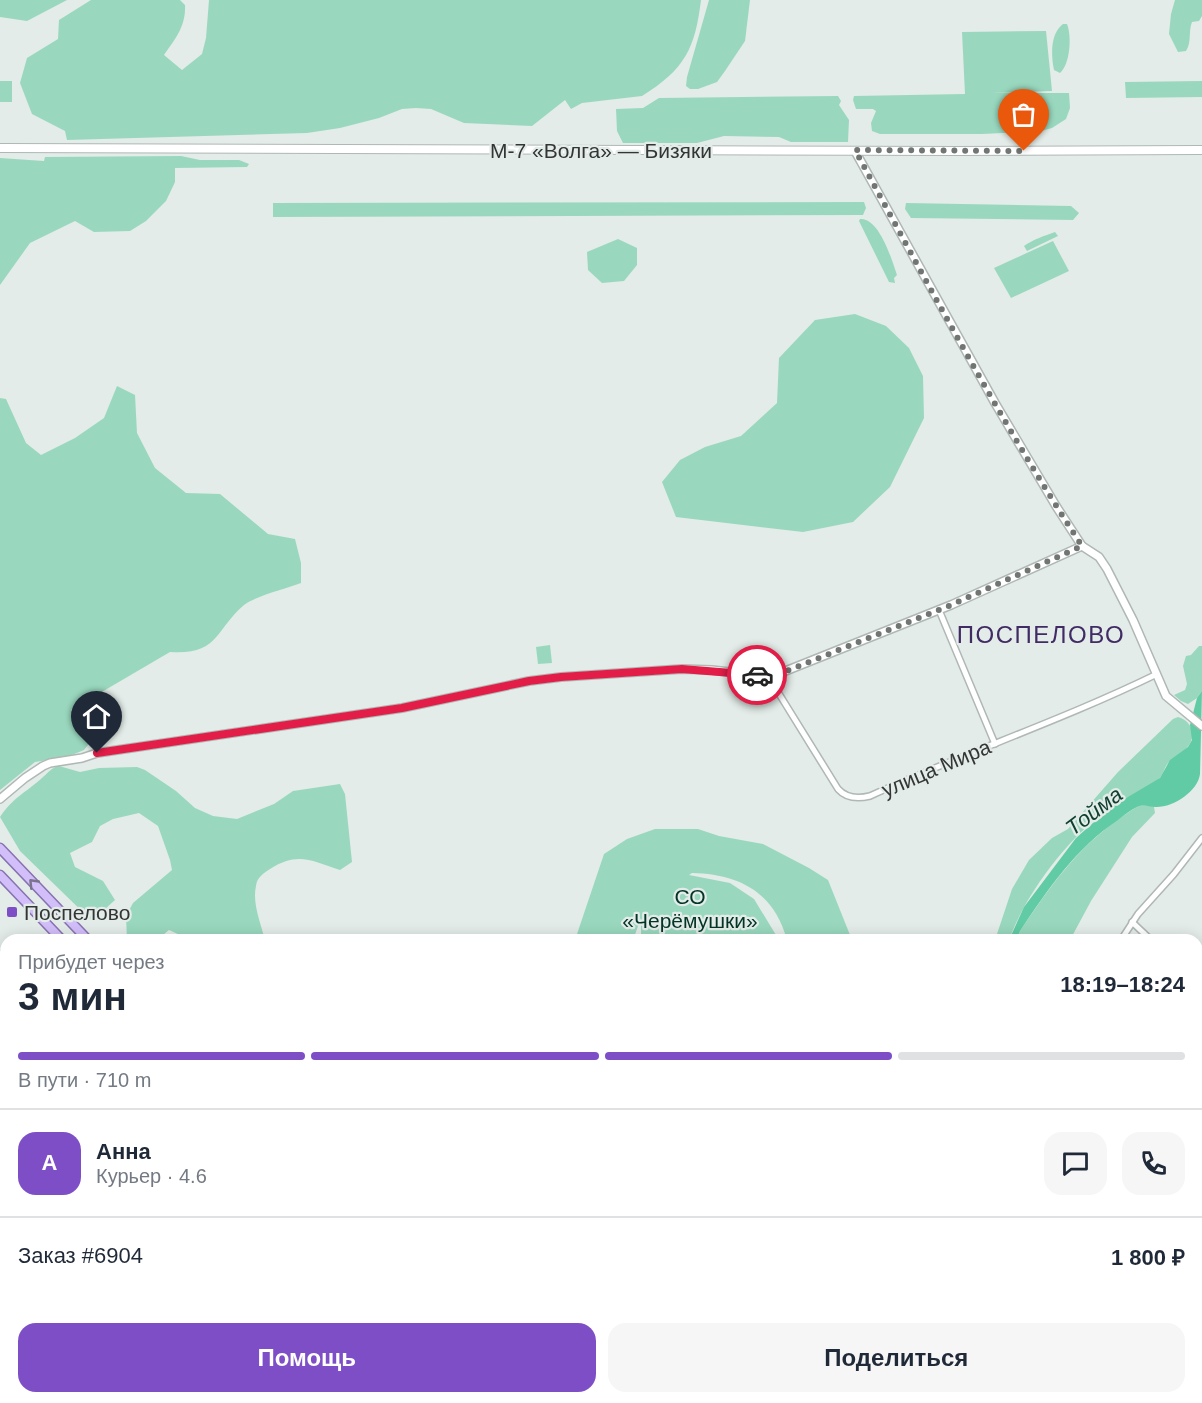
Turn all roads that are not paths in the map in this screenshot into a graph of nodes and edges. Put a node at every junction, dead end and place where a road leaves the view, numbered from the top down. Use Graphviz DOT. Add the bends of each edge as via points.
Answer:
graph roads {
  1 [pos="0,148"];
  2 [pos="855,150"];
  3 [pos="1202,150"];
  4 [pos="1082,546"];
  5 [pos="939,610"];
  6 [pos="1157,674"];
  7 [pos="768,676"];
  8 [pos="1202,726"];
  9 [pos="995,744"];
  10 [pos="0,799"];
  11 [pos="1202,838"];
  12 [pos="0,849"];
  13 [pos="0,875"];
  14 [pos="1132,922"];
  15 [pos="56,934"];
  16 [pos="82,934"];
  17 [pos="1125,934"];
  18 [pos="1145,934"];
  1 -- 2 [label="main road, М-7 «Волга» — Бизяки"];
  2 -- 3 [label="main road, М-7 «Волга» — Бизяки"];
  2 -- 4 [label="street" via="995,403"];
  4 -- 5 [label="street"];
  4 -- 6 [label="street" via="1093,552 1107,569"];
  5 -- 7 [label="street"];
  5 -- 9 [label="street"];
  6 -- 8 [label="street" via="1166,696"];
  6 -- 9 [label="street, улица Мира"];
  7 -- 9 [label="street, улица Мира" via="838,789 849,797 870,796"];
  7 -- 10 [label="street" via="682,669 529,681 402,708 50,763"];
  11 -- 14 [label="street"];
  16 -- 12 [label="main road, one-way"];
  13 -- 15 [label="main road"];
  14 -- 17 [label="street"];
  14 -- 18 [label="street"];
}
